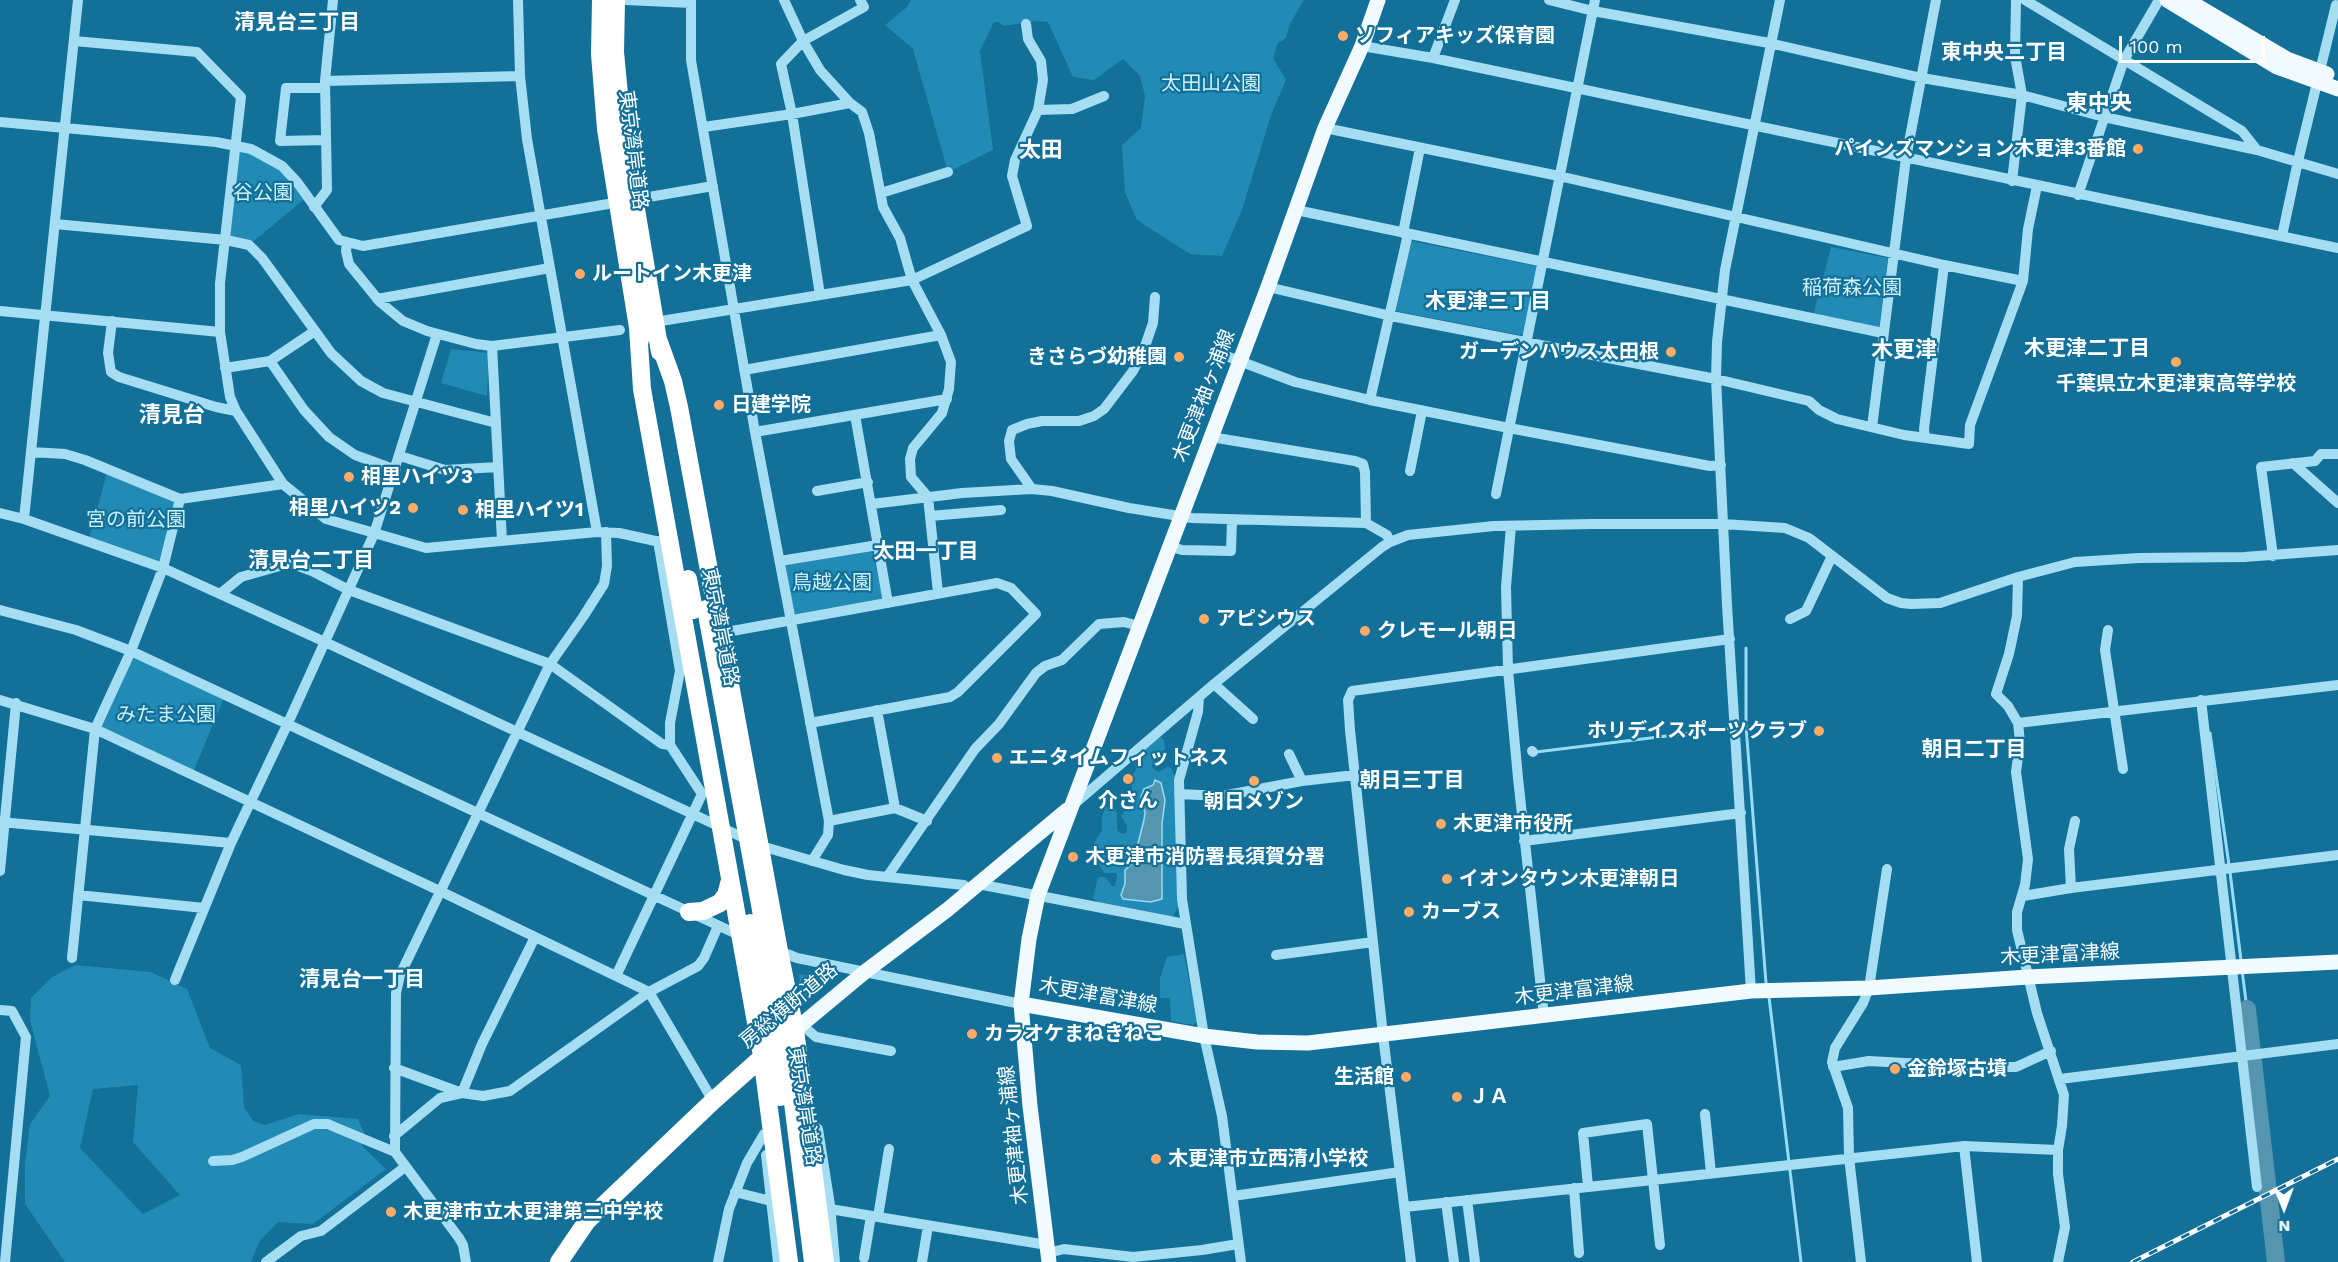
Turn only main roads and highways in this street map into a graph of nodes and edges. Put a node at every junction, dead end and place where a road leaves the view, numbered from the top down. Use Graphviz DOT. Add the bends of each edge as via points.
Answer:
graph roads {
  1 [pos="601,0"];
  2 [pos="616,0"];
  3 [pos="624,0"];
  4 [pos="1378,0"];
  5 [pos="2168,0"];
  6 [pos="2187,0"];
  7 [pos="615,52"];
  8 [pos="2318,77"];
  9 [pos="2338,78"];
  10 [pos="2338,89"];
  11 [pos="625,201"];
  12 [pos="638,327"];
  13 [pos="658,342"];
  14 [pos="700,609"];
  15 [pos="1070,808"];
  16 [pos="730,877"];
  17 [pos="689,912"];
  18 [pos="2338,962"];
  19 [pos="1021,1004"];
  20 [pos="799,1028"];
  21 [pos="762,1056"];
  22 [pos="1048,1253"];
  23 [pos="559,1262"];
  24 [pos="789,1262"];
  25 [pos="802,1262"];
  26 [pos="813,1262"];
  27 [pos="825,1262"];
  1 -- 11 [label="highway, 東京湾岸道路" via="605,118"];
  2 -- 7 [label="highway, 東京湾岸道路"];
  3 -- 7 [label="highway"];
  4 -- 15 [label="main road, 木更津袖ヶ浦線" via="1325,128"];
  5 -- 8 [label="main road" via="2277,67"];
  6 -- 8 [label="main road"];
  7 -- 11 [label="highway, 東京湾岸道路"];
  8 -- 9 [label="main road"];
  8 -- 10 [label="main road"];
  11 -- 12 [label="highway, 東京湾岸道路"];
  12 -- 13 [label="highway, 東京湾岸道路"];
  12 -- 14 [label="highway, 東京湾岸道路"];
  12 -- 16 [label="highway" via="642,389 664,542"];
  13 -- 14 [label="highway, 東京湾岸道路"];
  13 -- 20 [label="highway" via="679,407 779,951"];
  14 -- 25 [label="highway, 東京湾岸道路, bridge" via="773,1052"];
  14 -- 26 [label="highway, 東京湾岸道路, bridge" via="786,1047"];
  15 -- 19 [label="main road, 木更津富津線" via="1038,895"];
  15 -- 20 [label="main road, 房総横断道路"];
  16 -- 17 [label="highway" via="720,903"];
  16 -- 21 [label="highway"];
  18 -- 19 [label="main road, 木更津富津線" via="1751,991 1283,1044 1204,1036"];
  19 -- 22 [label="main road, 木更津袖ヶ浦線"];
  20 -- 21 [label="highway, 房総横断道路"];
  20 -- 27 [label="highway"];
  21 -- 23 [label="highway, 房総横断道路" via="587,1221"];
  21 -- 24 [label="highway" via="768,1130"];
}
